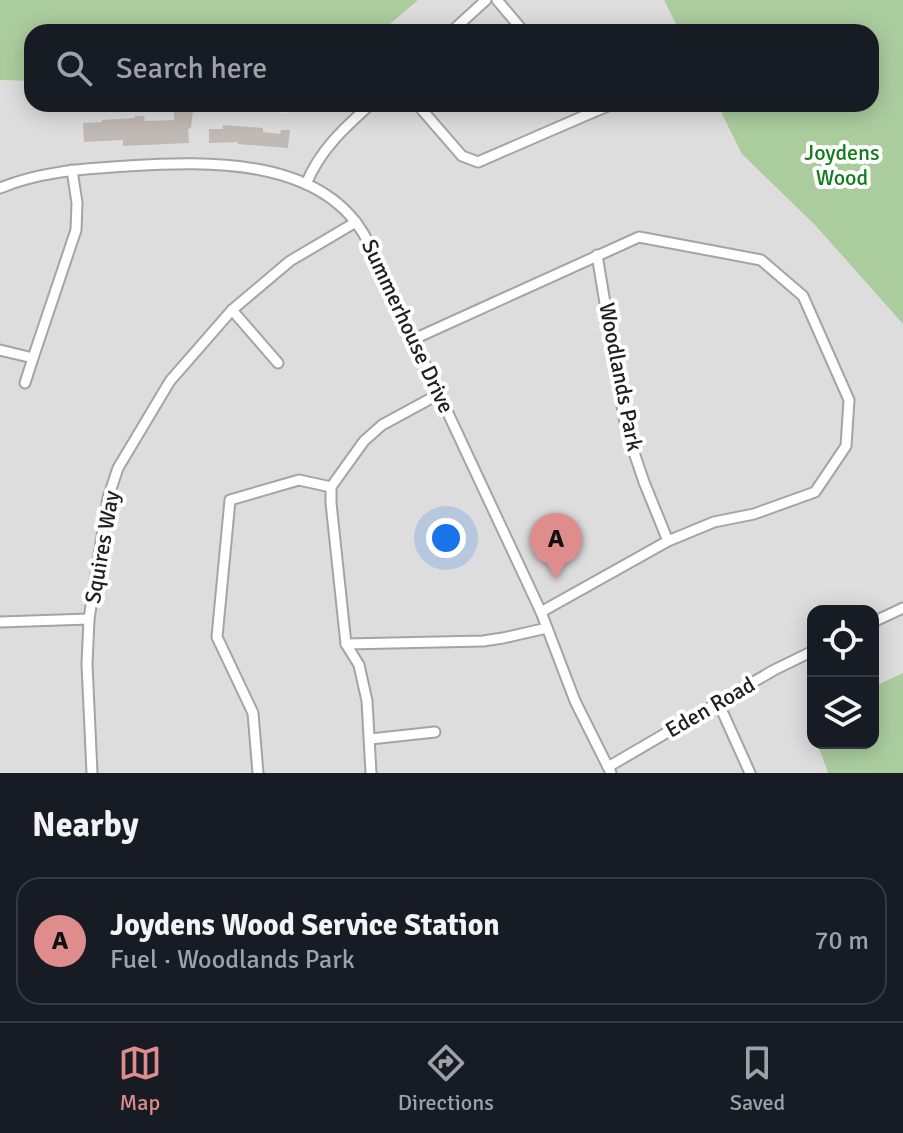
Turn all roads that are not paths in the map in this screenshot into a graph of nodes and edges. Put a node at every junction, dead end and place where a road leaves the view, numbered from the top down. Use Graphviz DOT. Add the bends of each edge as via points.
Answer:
graph roads {
  1 [pos="486,0"];
  2 [pos="497,0"];
  3 [pos="460,24"];
  4 [pos="517,24"];
  5 [pos="362,112"];
  6 [pos="424,112"];
  7 [pos="580,112"];
  8 [pos="72,170"];
  9 [pos="306,184"];
  10 [pos="0,188"];
  11 [pos="356,222"];
  12 [pos="597,255"];
  13 [pos="232,310"];
  14 [pos="414,339"];
  15 [pos="0,350"];
  16 [pos="33,358"];
  17 [pos="278,363"];
  18 [pos="25,383"];
  19 [pos="439,394"];
  20 [pos="331,487"];
  21 [pos="668,541"];
  22 [pos="903,608"];
  23 [pos="541,612"];
  24 [pos="89,619"];
  25 [pos="879,619"];
  26 [pos="0,622"];
  27 [pos="547,628"];
  28 [pos="346,644"];
  29 [pos="807,654"];
  30 [pos="718,702"];
  31 [pos="435,732"];
  32 [pos="370,739"];
  33 [pos="610,770"];
  34 [pos="92,773"];
  35 [pos="258,773"];
  36 [pos="371,773"];
  37 [pos="750,773"];
  1 -- 3 [label="street"];
  2 -- 4 [label="street"];
  5 -- 9 [label="street" via="335,137"];
  6 -- 7 [label="street" via="462,156 478,162"];
  8 -- 9 [label="street, Summerhouse Drive" via="229,165"];
  8 -- 10 [label="street, Summerhouse Drive"];
  8 -- 16 [label="street" via="76,230"];
  9 -- 11 [label="street, Summerhouse Drive" via="333,199"];
  11 -- 13 [label="street, Squires Way" via="290,261"];
  11 -- 14 [label="street, Summerhouse Drive"];
  12 -- 14 [label="street"];
  12 -- 21 [label="street, Woodlands Park" via="626,429"];
  12 -- 21 [label="street" via="639,237 761,260 803,296 849,400 846,446 815,492"];
  13 -- 17 [label="street"];
  13 -- 24 [label="street, Squires Way" via="170,381 118,468 108,498"];
  14 -- 19 [label="street, Summerhouse Drive"];
  15 -- 16 [label="street"];
  16 -- 18 [label="street"];
  19 -- 20 [label="street" via="382,425"];
  19 -- 23 [label="street, Summerhouse Drive"];
  20 -- 28 [label="street"];
  20 -- 35 [label="street" via="299,480 230,500 217,637 253,713"];
  21 -- 23 [label="street"];
  22 -- 25 [label="street"];
  23 -- 27 [label="street, Summerhouse Drive"];
  24 -- 26 [label="street"];
  24 -- 34 [label="street, Squires Way"];
  27 -- 28 [label="street" via="483,641"];
  27 -- 33 [label="street, Summerhouse Drive" via="575,701"];
  28 -- 32 [label="street" via="359,665"];
  29 -- 30 [label="street, Eden Road"];
  30 -- 33 [label="street, Eden Road"];
  30 -- 37 [label="street"];
  31 -- 32 [label="street"];
  32 -- 36 [label="street"];
}
